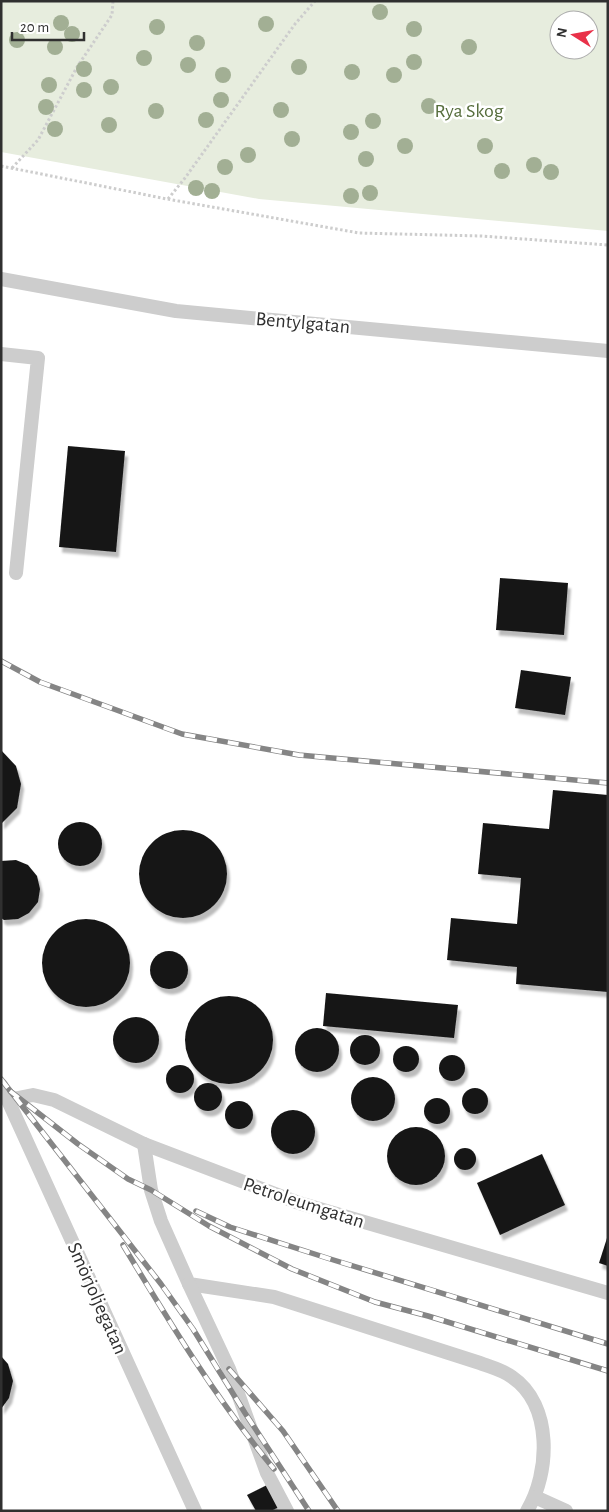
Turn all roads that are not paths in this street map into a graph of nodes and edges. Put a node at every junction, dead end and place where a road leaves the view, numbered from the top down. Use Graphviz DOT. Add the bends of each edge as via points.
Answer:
graph roads {
  1 [pos="1,279"];
  2 [pos="608,351"];
  3 [pos="1,354"];
  4 [pos="16,573"];
  5 [pos="1,1084"];
  6 [pos="8,1100"];
  7 [pos="144,1144"];
  8 [pos="189,1284"];
  9 [pos="608,1293"];
  10 [pos="535,1497"];
  11 [pos="195,1511"];
  12 [pos="287,1511"];
  13 [pos="527,1511"];
  14 [pos="566,1511"];
  1 -- 2 [label="lane, Bentylgatan" via="176,311"];
  3 -- 4 [label="lane" via="38,358"];
  5 -- 6 [label="lane, Smörjoljegatan"];
  6 -- 7 [label="lane, Petroleumgatan" via="33,1095 54,1100"];
  6 -- 11 [label="lane, Smörjoljegatan"];
  7 -- 8 [label="lane" via="151,1190"];
  7 -- 9 [label="lane, Petroleumgatan" via="299,1203"];
  8 -- 10 [label="lane" via="274,1297 480,1363 511,1376 536,1407 543,1428 545,1455"];
  8 -- 12 [label="lane" via="229,1369 267,1473"];
  10 -- 13 [label="lane"];
  10 -- 14 [label="lane"];
}
